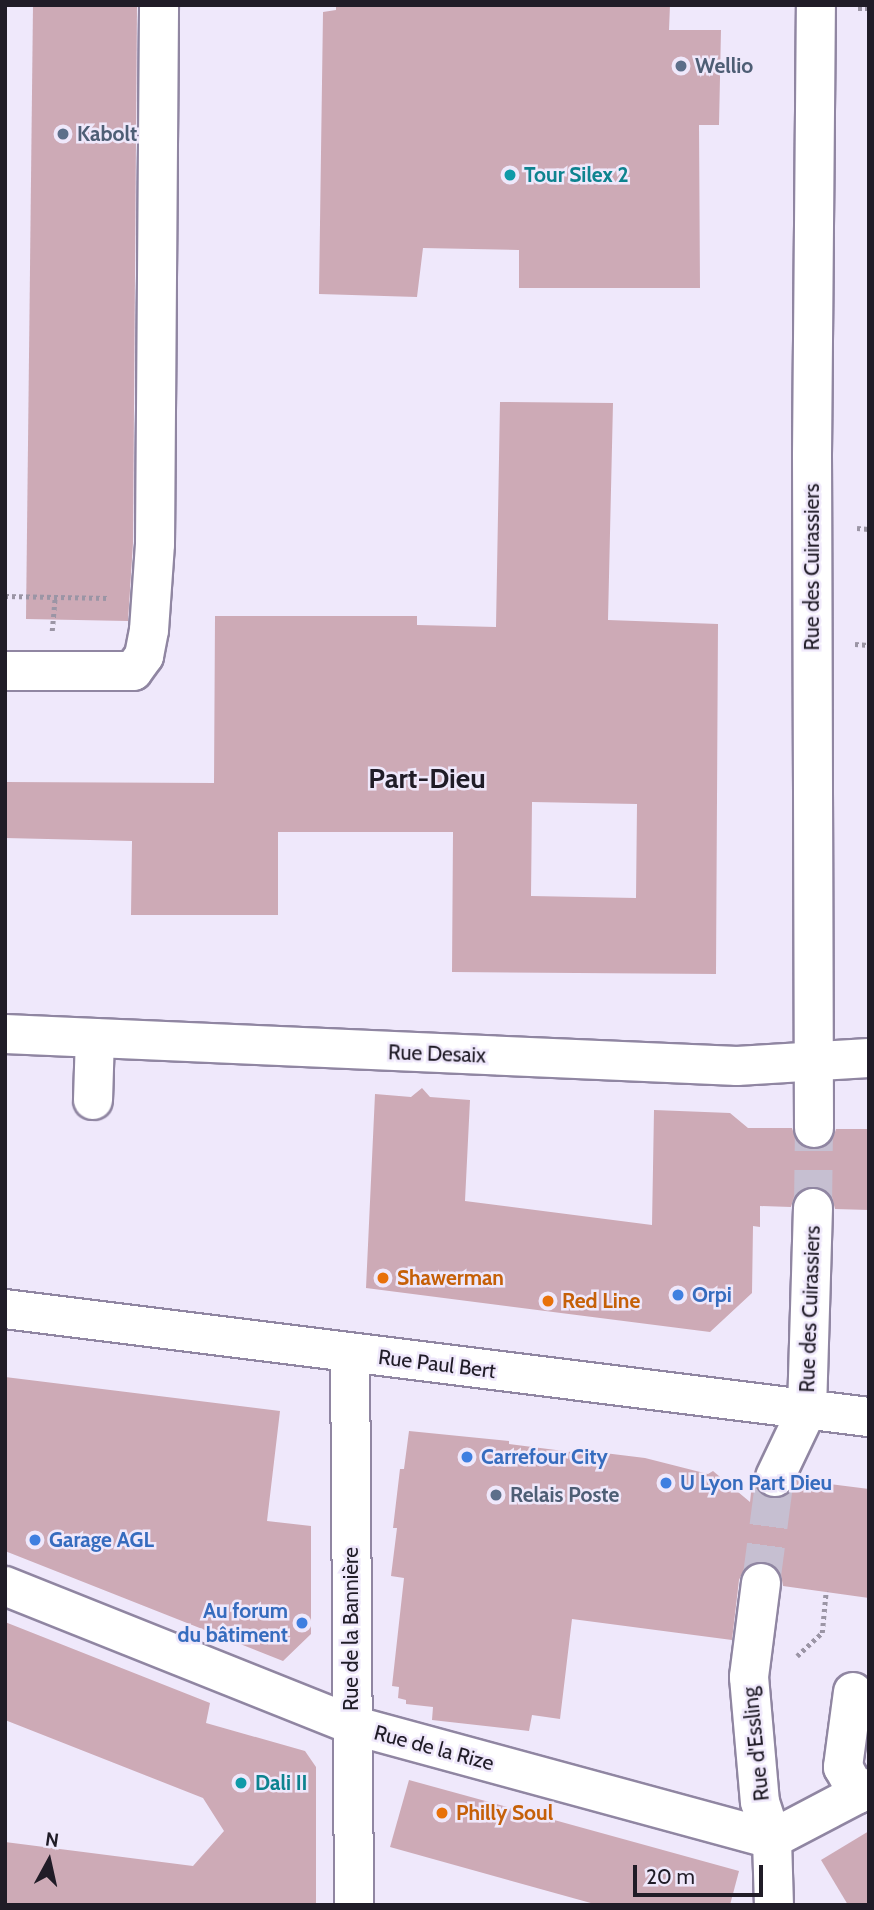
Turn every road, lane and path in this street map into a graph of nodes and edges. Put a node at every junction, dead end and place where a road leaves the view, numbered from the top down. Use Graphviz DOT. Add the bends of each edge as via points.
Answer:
graph roads {
  1 [pos="159,5"];
  2 [pos="816,5"];
  3 [pos="857,528"];
  4 [pos="869,529"];
  5 [pos="5,596"];
  6 [pos="55,596"];
  7 [pos="115,598"];
  8 [pos="54,620"];
  9 [pos="5,671"];
  10 [pos="5,1034"];
  11 [pos="95,1038"];
  12 [pos="869,1058"];
  13 [pos="814,1062"];
  14 [pos="93,1100"];
  15 [pos="814,1128"];
  16 [pos="813,1208"];
  17 [pos="5,1309"];
  18 [pos="350,1353"];
  19 [pos="807,1410"];
  20 [pos="869,1416"];
  21 [pos="775,1477"];
  22 [pos="761,1583"];
  23 [pos="5,1586"];
  24 [pos="827,1591"];
  25 [pos="796,1667"];
  26 [pos="853,1692"];
  27 [pos="352,1725"];
  28 [pos="864,1791"];
  29 [pos="772,1839"];
  30 [pos="354,1905"];
  31 [pos="774,1905"];
  1 -- 9 [label="street" via="155,544 144,656 133,671"];
  2 -- 13 [label="street, Rue des Cuirassiers"];
  3 -- 4 [label="path"];
  5 -- 6 [label="path"];
  6 -- 7 [label="path"];
  6 -- 8 [label="path"];
  10 -- 11 [label="street, Rue Desaix"];
  11 -- 13 [label="street, Rue Desaix" via="737,1066"];
  11 -- 14 [label="street"];
  12 -- 13 [label="street, Rue Desaix"];
  13 -- 15 [label="street, Rue des Cuirassiers"];
  16 -- 19 [label="street, Rue des Cuirassiers"];
  17 -- 18 [label="street, Rue Paul Bert"];
  18 -- 19 [label="street, Rue Paul Bert"];
  18 -- 27 [label="street, Rue de la Bannière"];
  19 -- 20 [label="street, Rue Paul Bert"];
  19 -- 21 [label="street"];
  22 -- 29 [label="street, Rue d'Essling" via="749,1677 760,1802"];
  23 -- 27 [label="street, Rue de la Rize"];
  24 -- 25 [label="path" via="822,1633 797,1654"];
  26 -- 28 [label="street" via="844,1767"];
  27 -- 29 [label="street, Rue de la Rize"];
  27 -- 30 [label="street, Rue de la Bannière"];
  28 -- 29 [label="street"];
  29 -- 31 [label="street, Rue d'Essling"];
}
